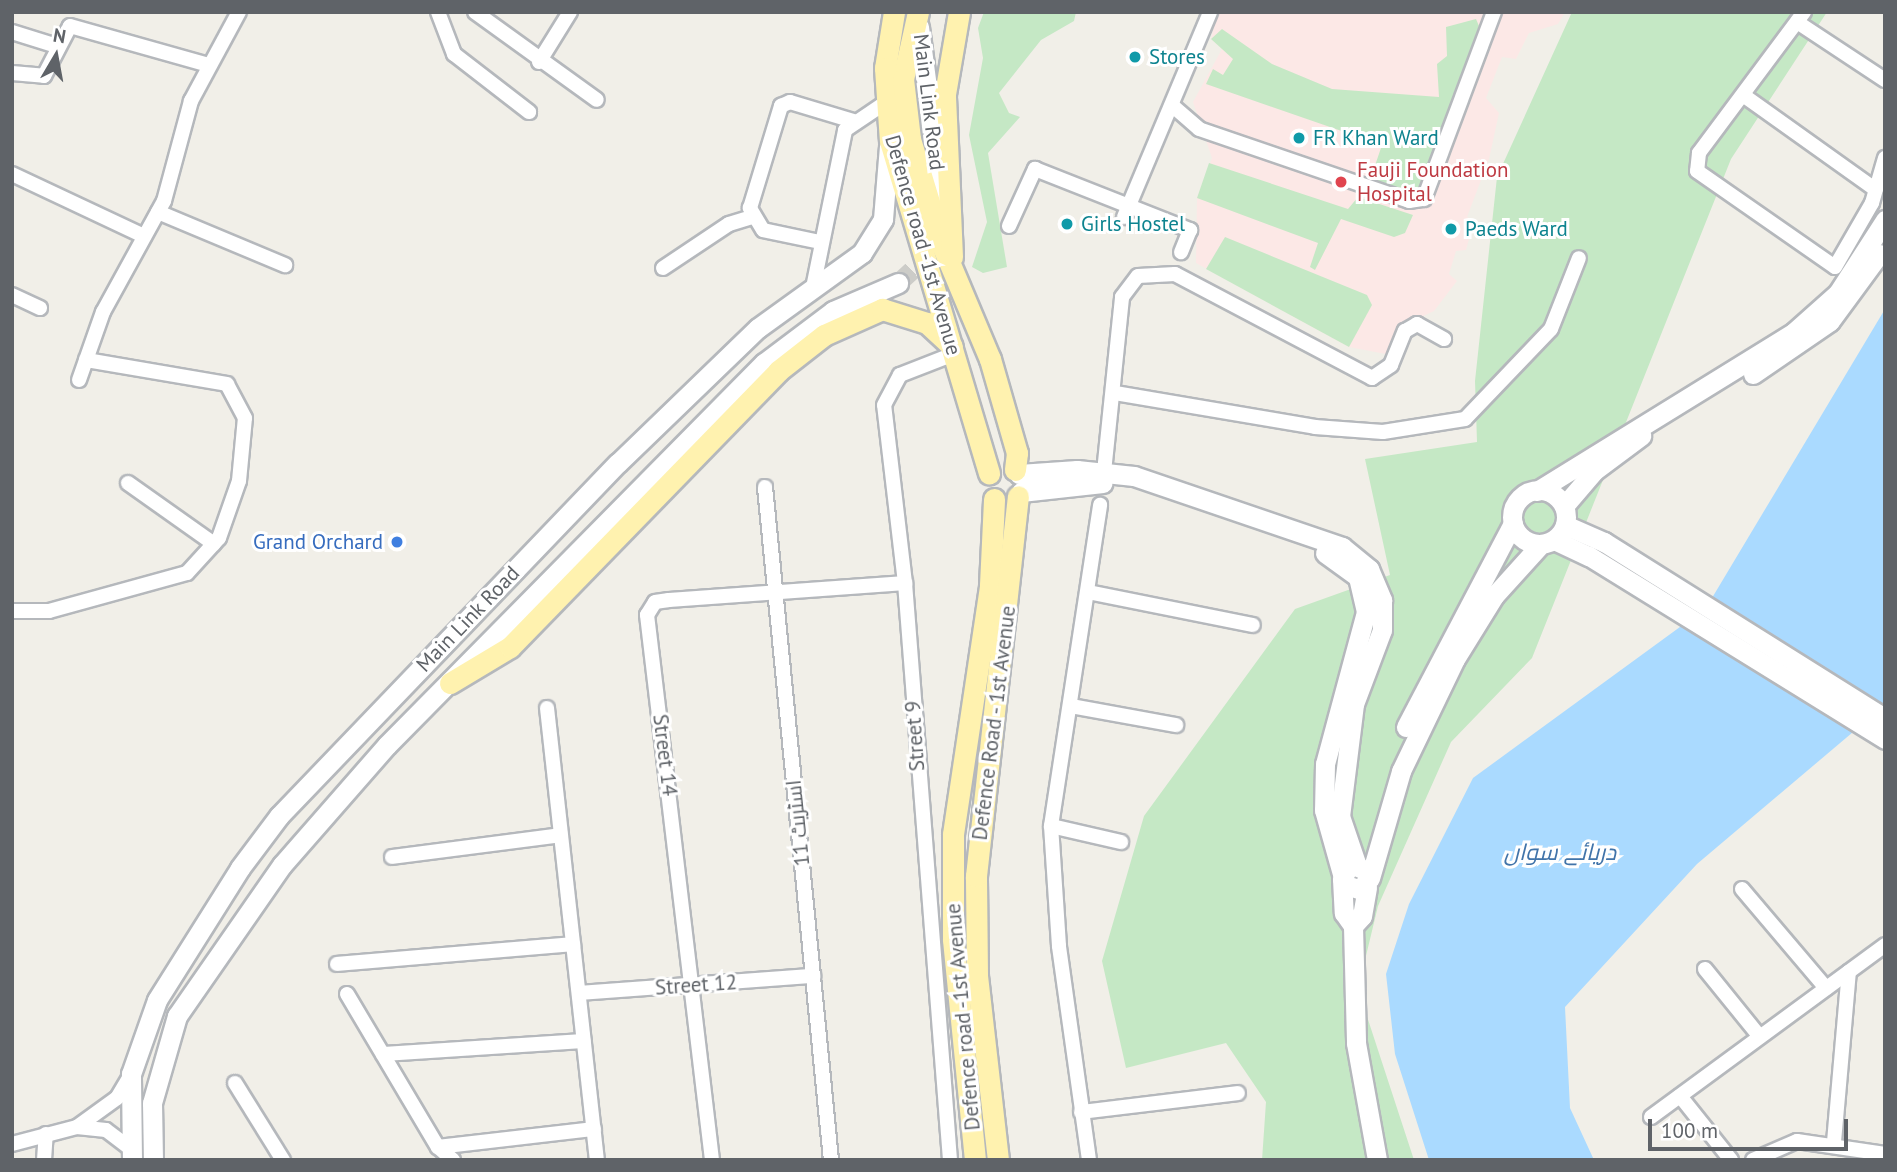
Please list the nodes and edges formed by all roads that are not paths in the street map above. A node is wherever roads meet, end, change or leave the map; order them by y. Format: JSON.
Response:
{"nodes":[{"id":1,"x":239,"y":12,"type":"edge"},
{"id":2,"x":438,"y":12,"type":"edge"},
{"id":3,"x":475,"y":12,"type":"edge"},
{"id":4,"x":570,"y":12,"type":"edge"},
{"id":5,"x":894,"y":12,"type":"edge"},
{"id":6,"x":918,"y":12,"type":"edge"},
{"id":7,"x":959,"y":12,"type":"edge"},
{"id":8,"x":1210,"y":12,"type":"edge"},
{"id":9,"x":1494,"y":12,"type":"edge"},
{"id":10,"x":1800,"y":17,"type":"edge"},
{"id":11,"x":12,"y":32,"type":"edge"},
{"id":12,"x":57,"y":46,"type":"junction"},
{"id":13,"x":539,"y":62,"type":"junction"},
{"id":14,"x":209,"y":65,"type":"junction"},
{"id":15,"x":12,"y":73,"type":"edge"},
{"id":16,"x":1885,"y":80,"type":"edge"},
{"id":17,"x":1743,"y":95,"type":"junction"},
{"id":18,"x":597,"y":100,"type":"dead end"},
{"id":19,"x":885,"y":103,"type":"junction"},
{"id":20,"x":1174,"y":107,"type":"junction"},
{"id":21,"x":530,"y":112,"type":"dead end"},
{"id":22,"x":853,"y":121,"type":"junction"},
{"id":23,"x":890,"y":141,"type":"junction"},
{"id":24,"x":1885,"y":158,"type":"edge"},
{"id":25,"x":13,"y":175,"type":"edge"},
{"id":26,"x":1876,"y":190,"type":"junction"},
{"id":27,"x":941,"y":192,"type":"dead end"},
{"id":28,"x":1126,"y":211,"type":"junction"},
{"id":29,"x":158,"y":212,"type":"junction"},
{"id":30,"x":752,"y":217,"type":"junction"},
{"id":31,"x":1885,"y":220,"type":"edge"},
{"id":32,"x":1009,"y":226,"type":"dead end"},
{"id":33,"x":145,"y":236,"type":"junction"},
{"id":34,"x":820,"y":242,"type":"junction"},
{"id":35,"x":1885,"y":244,"type":"edge"},
{"id":36,"x":1181,"y":252,"type":"dead end"},
{"id":37,"x":1579,"y":258,"type":"dead end"},
{"id":38,"x":285,"y":265,"type":"dead end"},
{"id":39,"x":663,"y":268,"type":"dead end"},
{"id":40,"x":953,"y":274,"type":"junction"},
{"id":41,"x":814,"y":283,"type":"junction"},
{"id":42,"x":898,"y":283,"type":"tunnel mouth"},
{"id":43,"x":12,"y":295,"type":"edge"},
{"id":44,"x":40,"y":308,"type":"dead end"},
{"id":45,"x":1444,"y":339,"type":"dead end"},
{"id":46,"x":953,"y":350,"type":"junction"},
{"id":47,"x":86,"y":360,"type":"junction"},
{"id":48,"x":79,"y":380,"type":"dead end"},
{"id":49,"x":1115,"y":393,"type":"junction"},
{"id":50,"x":1104,"y":472,"type":"junction"},
{"id":51,"x":989,"y":474,"type":"junction"},
{"id":52,"x":128,"y":483,"type":"dead end"},
{"id":53,"x":1018,"y":483,"type":"junction"},
{"id":54,"x":765,"y":487,"type":"dead end"},
{"id":55,"x":1537,"y":491,"type":"junction"},
{"id":56,"x":994,"y":499,"type":"junction"},
{"id":57,"x":1100,"y":505,"type":"dead end"},
{"id":58,"x":1513,"y":523,"type":"junction"},
{"id":59,"x":1556,"y":529,"type":"junction"},
{"id":60,"x":214,"y":544,"type":"junction"},
{"id":61,"x":905,"y":583,"type":"junction"},
{"id":62,"x":1088,"y":592,"type":"junction"},
{"id":63,"x":776,"y":594,"type":"junction"},
{"id":64,"x":12,"y":611,"type":"edge"},
{"id":65,"x":1253,"y":625,"type":"dead end"},
{"id":66,"x":450,"y":683,"type":"junction"},
{"id":67,"x":1071,"y":706,"type":"junction"},
{"id":68,"x":547,"y":708,"type":"dead end"},
{"id":69,"x":1885,"y":718,"type":"edge"},
{"id":70,"x":1176,"y":725,"type":"dead end"},
{"id":71,"x":1885,"y":739,"type":"edge"},
{"id":72,"x":1051,"y":826,"type":"junction"},
{"id":73,"x":561,"y":835,"type":"junction"},
{"id":74,"x":1121,"y":842,"type":"dead end"},
{"id":75,"x":392,"y":858,"type":"dead end"},
{"id":76,"x":1357,"y":875,"type":"junction"},
{"id":77,"x":1742,"y":889,"type":"dead end"},
{"id":78,"x":573,"y":944,"type":"junction"},
{"id":79,"x":1885,"y":945,"type":"edge"},
{"id":80,"x":337,"y":964,"type":"dead end"},
{"id":81,"x":1705,"y":969,"type":"dead end"},
{"id":82,"x":1849,"y":972,"type":"junction"},
{"id":83,"x":813,"y":976,"type":"junction"},
{"id":84,"x":694,"y":985,"type":"junction"},
{"id":85,"x":1826,"y":988,"type":"junction"},
{"id":86,"x":579,"y":993,"type":"junction"},
{"id":87,"x":347,"y":994,"type":"dead end"},
{"id":88,"x":1760,"y":1037,"type":"junction"},
{"id":89,"x":584,"y":1041,"type":"junction"},
{"id":90,"x":383,"y":1054,"type":"junction"},
{"id":91,"x":131,"y":1074,"type":"junction"},
{"id":92,"x":235,"y":1083,"type":"dead end"},
{"id":93,"x":1238,"y":1093,"type":"dead end"},
{"id":94,"x":1680,"y":1096,"type":"junction"},
{"id":95,"x":1081,"y":1112,"type":"junction"},
{"id":96,"x":1651,"y":1117,"type":"dead end"},
{"id":97,"x":77,"y":1127,"type":"junction"},
{"id":98,"x":594,"y":1129,"type":"junction"},
{"id":99,"x":46,"y":1134,"type":"junction"},
{"id":100,"x":1834,"y":1142,"type":"junction"},
{"id":101,"x":12,"y":1144,"type":"edge"},
{"id":102,"x":438,"y":1147,"type":"junction"},
{"id":103,"x":131,"y":1154,"type":"edge"},
{"id":104,"x":1885,"y":1154,"type":"edge"},
{"id":105,"x":44,"y":1160,"type":"edge"},
{"id":106,"x":153,"y":1160,"type":"edge"},
{"id":107,"x":283,"y":1160,"type":"edge"},
{"id":108,"x":453,"y":1160,"type":"edge"},
{"id":109,"x":597,"y":1160,"type":"edge"},
{"id":110,"x":712,"y":1160,"type":"edge"},
{"id":111,"x":831,"y":1160,"type":"edge"},
{"id":112,"x":950,"y":1160,"type":"edge"},
{"id":113,"x":975,"y":1160,"type":"edge"},
{"id":114,"x":998,"y":1160,"type":"edge"},
{"id":115,"x":1088,"y":1160,"type":"edge"},
{"id":116,"x":1377,"y":1160,"type":"edge"},
{"id":117,"x":1731,"y":1160,"type":"edge"},
{"id":118,"x":1753,"y":1160,"type":"edge"}],
"edges":[{"from":1,"to":14,"type":"street"},
{"from":2,"to":21,"type":"street"},
{"from":3,"to":13,"type":"street"},
{"from":4,"to":13,"type":"street"},
{"from":5,"to":19,"type":"main road","name":"Defence road -1st Avenue"},
{"from":6,"to":27,"type":"main road","name":"Main Link Road"},
{"from":6,"to":40,"type":"main road","name":"Defence Road - 1st Avenue"},
{"from":7,"to":40,"type":"main road"},
{"from":8,"to":20,"type":"street"},
{"from":9,"to":20,"type":"street"},
{"from":10,"to":16,"type":"street"},
{"from":10,"to":17,"type":"street"},
{"from":11,"to":12,"type":"street"},
{"from":12,"to":14,"type":"street"},
{"from":12,"to":15,"type":"street"},
{"from":13,"to":18,"type":"street"},
{"from":14,"to":29,"type":"street"},
{"from":17,"to":26,"type":"street"},
{"from":17,"to":26,"type":"street"},
{"from":19,"to":22,"type":"street"},
{"from":19,"to":23,"type":"main road","name":"Defence road -1st Avenue"},
{"from":20,"to":28,"type":"street"},
{"from":22,"to":30,"type":"street"},
{"from":22,"to":34,"type":"street"},
{"from":23,"to":41,"type":"main road","name":"Main Link Road"},
{"from":23,"to":46,"type":"main road","name":"Defence road -1st Avenue"},
{"from":24,"to":26,"type":"street"},
{"from":25,"to":33,"type":"street"},
{"from":28,"to":32,"type":"street"},
{"from":28,"to":36,"type":"street"},
{"from":29,"to":33,"type":"street"},
{"from":29,"to":38,"type":"street"},
{"from":30,"to":34,"type":"street"},
{"from":30,"to":39,"type":"street"},
{"from":31,"to":55,"type":"main road"},
{"from":33,"to":47,"type":"street"},
{"from":34,"to":41,"type":"street"},
{"from":35,"to":59,"type":"main road"},
{"from":37,"to":49,"type":"street"},
{"from":40,"to":53,"type":"main road","name":"Defence Road - 1st Avenue"},
{"from":41,"to":91,"type":"main road","name":"Main Link Road"},
{"from":42,"to":66,"type":"main road","name":"Main Link Road"},
{"from":43,"to":44,"type":"street"},
{"from":45,"to":49,"type":"street"},
{"from":46,"to":51,"type":"main road","name":"Defence road -1st Avenue"},
{"from":46,"to":61,"type":"street","name":"Street 9"},
{"from":46,"to":66,"type":"main road"},
{"from":47,"to":48,"type":"street"},
{"from":47,"to":60,"type":"street"},
{"from":49,"to":50,"type":"street"},
{"from":50,"to":53,"type":"main road"},
{"from":50,"to":76,"type":"main road"},
{"from":51,"to":53,"type":"main road"},
{"from":51,"to":56,"type":"main road","name":"Defence road -1st Avenue"},
{"from":52,"to":60,"type":"street"},
{"from":53,"to":56,"type":"main road"},
{"from":53,"to":76,"type":"main road"},
{"from":53,"to":114,"type":"main road","name":"Defence Road - 1st Avenue"},
{"from":54,"to":63,"type":"street","name":"اسٹریٹ 11"},
{"from":55,"to":58,"type":"main road"},
{"from":55,"to":59,"type":"main road"},
{"from":56,"to":113,"type":"main road","name":"Defence road -1st Avenue"},
{"from":57,"to":62,"type":"street"},
{"from":58,"to":59,"type":"main road"},
{"from":58,"to":76,"type":"main road"},
{"from":59,"to":69,"type":"main road"},
{"from":59,"to":71,"type":"main road"},
{"from":59,"to":76,"type":"main road"},
{"from":60,"to":64,"type":"street"},
{"from":61,"to":63,"type":"street","name":"Street 14"},
{"from":61,"to":112,"type":"street","name":"Street 9"},
{"from":62,"to":65,"type":"street"},
{"from":62,"to":67,"type":"street"},
{"from":63,"to":83,"type":"street","name":"اسٹریٹ 11"},
{"from":63,"to":84,"type":"street","name":"Street 14"},
{"from":66,"to":106,"type":"main road","name":"Main Link Road"},
{"from":67,"to":70,"type":"street"},
{"from":67,"to":72,"type":"street"},
{"from":68,"to":73,"type":"street"},
{"from":72,"to":74,"type":"street"},
{"from":72,"to":95,"type":"street"},
{"from":73,"to":75,"type":"street"},
{"from":73,"to":78,"type":"street"},
{"from":76,"to":116,"type":"main road"},
{"from":77,"to":85,"type":"street"},
{"from":78,"to":80,"type":"street"},
{"from":78,"to":86,"type":"street"},
{"from":79,"to":82,"type":"street"},
{"from":81,"to":88,"type":"street"},
{"from":82,"to":85,"type":"street"},
{"from":82,"to":100,"type":"street"},
{"from":83,"to":84,"type":"street","name":"Street 12"},
{"from":83,"to":111,"type":"street","name":"اسٹریٹ 11"},
{"from":84,"to":86,"type":"street","name":"Street 12"},
{"from":84,"to":110,"type":"street","name":"Street 14"},
{"from":85,"to":88,"type":"street"},
{"from":86,"to":89,"type":"street"},
{"from":87,"to":90,"type":"street"},
{"from":88,"to":94,"type":"street"},
{"from":89,"to":90,"type":"street"},
{"from":89,"to":98,"type":"street"},
{"from":90,"to":102,"type":"street"},
{"from":91,"to":97,"type":"street"},
{"from":91,"to":103,"type":"main road","name":"Main Link Road"},
{"from":92,"to":107,"type":"street"},
{"from":93,"to":95,"type":"street"},
{"from":94,"to":96,"type":"street"},
{"from":94,"to":117,"type":"street"},
{"from":95,"to":115,"type":"street"},
{"from":97,"to":99,"type":"street"},
{"from":97,"to":103,"type":"street"},
{"from":98,"to":102,"type":"street"},
{"from":98,"to":109,"type":"street"},
{"from":99,"to":101,"type":"street"},
{"from":99,"to":105,"type":"street"},
{"from":100,"to":104,"type":"street"},
{"from":100,"to":118,"type":"street"},
{"from":102,"to":108,"type":"street"}]}
